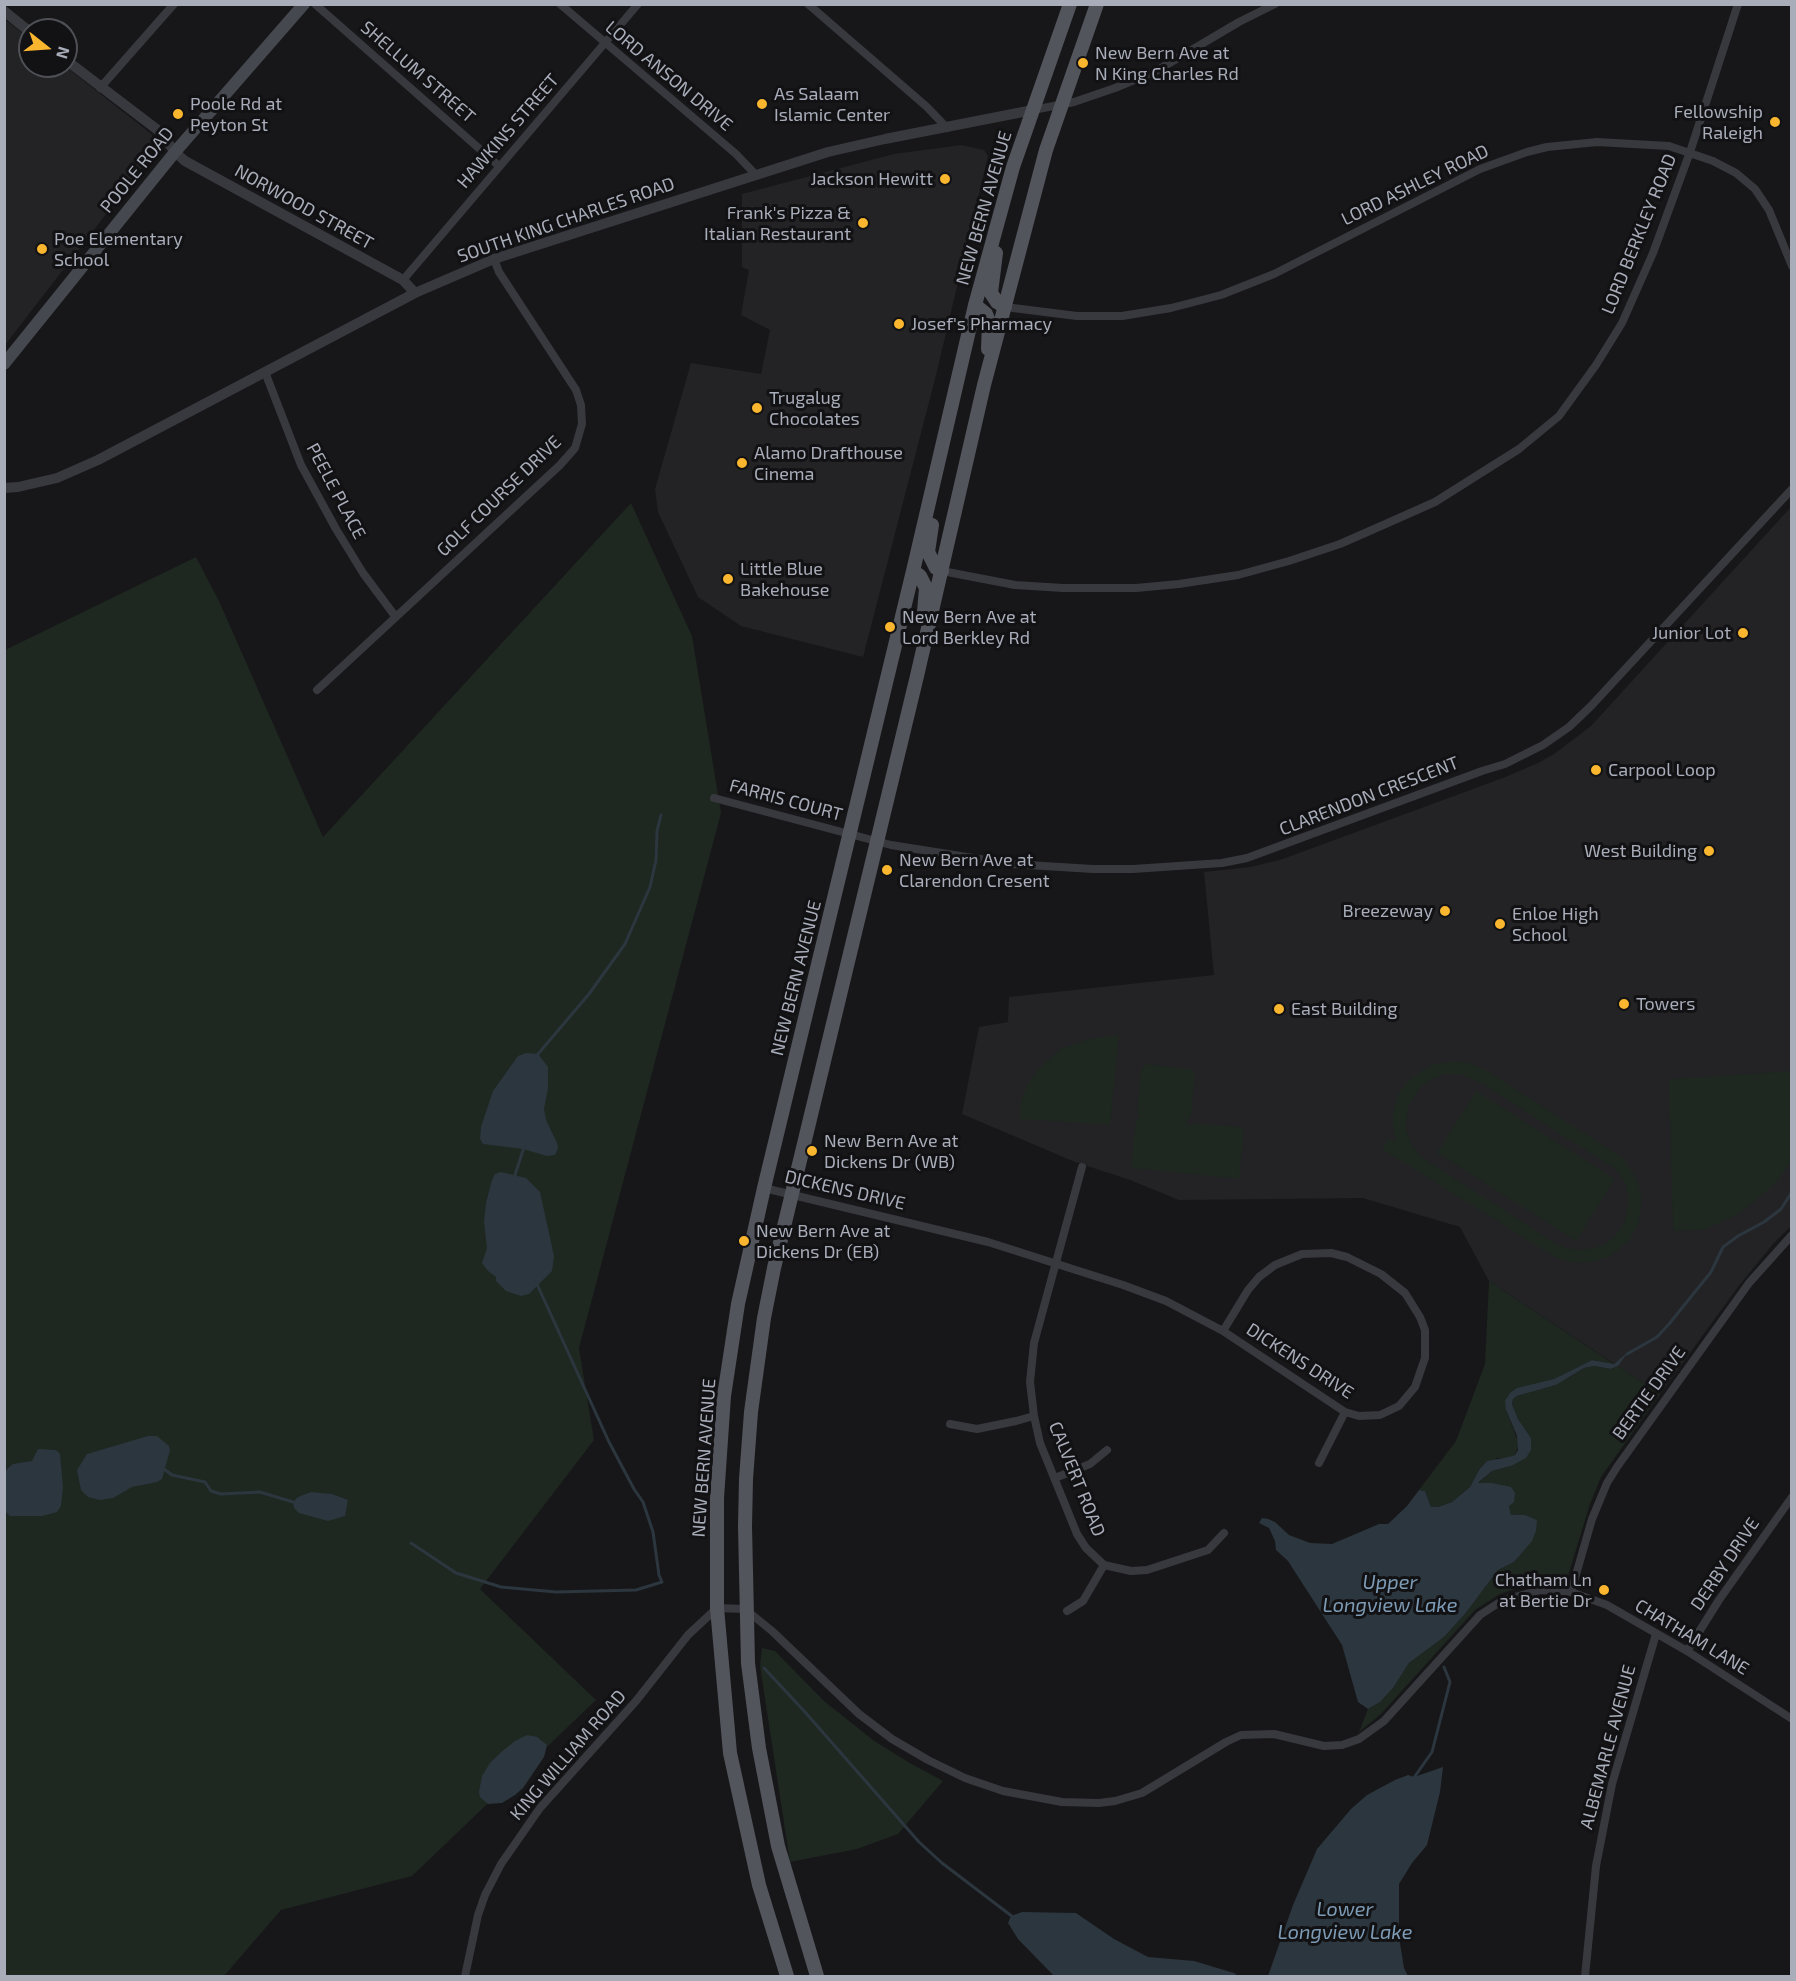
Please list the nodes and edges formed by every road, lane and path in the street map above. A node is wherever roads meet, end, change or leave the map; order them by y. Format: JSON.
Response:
{"nodes":[{"id":1,"x":174,"y":4,"type":"edge"},
{"id":2,"x":304,"y":4,"type":"edge"},
{"id":3,"x":315,"y":4,"type":"edge"},
{"id":4,"x":560,"y":4,"type":"edge"},
{"id":5,"x":638,"y":4,"type":"edge"},
{"id":6,"x":808,"y":4,"type":"edge"},
{"id":7,"x":1070,"y":4,"type":"edge"},
{"id":8,"x":1096,"y":4,"type":"edge"},
{"id":9,"x":1275,"y":4,"type":"edge"},
{"id":10,"x":1738,"y":4,"type":"edge"},
{"id":11,"x":4,"y":11,"type":"edge"},
{"id":12,"x":18,"y":22,"type":"edge"},
{"id":13,"x":604,"y":43,"type":"junction"},
{"id":14,"x":78,"y":70,"type":"edge"},
{"id":15,"x":100,"y":88,"type":"junction"},
{"id":16,"x":1060,"y":106,"type":"junction"},
{"id":17,"x":1033,"y":110,"type":"junction"},
{"id":18,"x":947,"y":128,"type":"junction"},
{"id":19,"x":174,"y":152,"type":"junction"},
{"id":20,"x":1690,"y":152,"type":"junction"},
{"id":21,"x":500,"y":166,"type":"junction"},
{"id":22,"x":755,"y":174,"type":"junction"},
{"id":23,"x":1001,"y":212,"type":"junction"},
{"id":24,"x":494,"y":259,"type":"junction"},
{"id":25,"x":1791,"y":266,"type":"edge"},
{"id":26,"x":403,"y":280,"type":"junction"},
{"id":27,"x":415,"y":293,"type":"junction"},
{"id":28,"x":975,"y":305,"type":"junction"},
{"id":29,"x":1005,"y":307,"type":"junction"},
{"id":30,"x":4,"y":364,"type":"edge"},
{"id":31,"x":265,"y":372,"type":"junction"},
{"id":32,"x":975,"y":427,"type":"junction"},
{"id":33,"x":935,"y":478,"type":"junction"},
{"id":34,"x":4,"y":488,"type":"edge"},
{"id":35,"x":1791,"y":489,"type":"edge"},
{"id":36,"x":913,"y":571,"type":"junction"},
{"id":37,"x":942,"y":571,"type":"junction"},
{"id":38,"x":395,"y":616,"type":"junction"},
{"id":39,"x":917,"y":676,"type":"junction"},
{"id":40,"x":317,"y":690,"type":"dead end"},
{"id":41,"x":714,"y":798,"type":"dead end"},
{"id":42,"x":849,"y":835,"type":"junction"},
{"id":43,"x":876,"y":842,"type":"junction"},
{"id":44,"x":1082,"y":1167,"type":"dead end"},
{"id":45,"x":764,"y":1188,"type":"junction"},
{"id":46,"x":792,"y":1194,"type":"junction"},
{"id":47,"x":1791,"y":1235,"type":"edge"},
{"id":48,"x":1055,"y":1264,"type":"junction"},
{"id":49,"x":1223,"y":1331,"type":"junction"},
{"id":50,"x":1345,"y":1412,"type":"junction"},
{"id":51,"x":1034,"y":1416,"type":"junction"},
{"id":52,"x":950,"y":1424,"type":"dead end"},
{"id":53,"x":1107,"y":1450,"type":"dead end"},
{"id":54,"x":1319,"y":1462,"type":"dead end"},
{"id":55,"x":1055,"y":1478,"type":"junction"},
{"id":56,"x":1791,"y":1497,"type":"edge"},
{"id":57,"x":1224,"y":1533,"type":"dead end"},
{"id":58,"x":1104,"y":1565,"type":"junction"},
{"id":59,"x":1571,"y":1592,"type":"junction"},
{"id":60,"x":717,"y":1608,"type":"junction"},
{"id":61,"x":746,"y":1609,"type":"junction"},
{"id":62,"x":1067,"y":1611,"type":"dead end"},
{"id":63,"x":1656,"y":1634,"type":"junction"},
{"id":64,"x":1687,"y":1651,"type":"junction"},
{"id":65,"x":1791,"y":1719,"type":"edge"},
{"id":66,"x":465,"y":1977,"type":"edge"},
{"id":67,"x":787,"y":1977,"type":"edge"},
{"id":68,"x":817,"y":1977,"type":"edge"},
{"id":69,"x":1585,"y":1977,"type":"edge"}],
"edges":[{"from":1,"to":15,"type":"street"},
{"from":2,"to":19,"type":"main road","name":"POOLE ROAD"},
{"from":3,"to":21,"type":"street","name":"SHELLUM STREET"},
{"from":4,"to":13,"type":"street","name":"LORD ANSON DRIVE"},
{"from":5,"to":13,"type":"street","name":"HAWKINS STREET"},
{"from":6,"to":18,"type":"street"},
{"from":7,"to":17,"type":"main road","name":"NEW BERN AVENUE"},
{"from":8,"to":16,"type":"main road"},
{"from":9,"to":16,"type":"street"},
{"from":10,"to":20,"type":"street","name":"LORD BERKLEY ROAD"},
{"from":11,"to":12,"type":"street"},
{"from":13,"to":21,"type":"street","name":"HAWKINS STREET"},
{"from":13,"to":22,"type":"street","name":"LORD ANSON DRIVE"},
{"from":14,"to":15,"type":"street","name":"NORWOOD STREET"},
{"from":15,"to":19,"type":"street","name":"NORWOOD STREET"},
{"from":16,"to":17,"type":"street"},
{"from":16,"to":29,"type":"main road"},
{"from":17,"to":18,"type":"street","name":"SOUTH KING CHARLES ROAD"},
{"from":17,"to":23,"type":"main road","name":"NEW BERN AVENUE"},
{"from":18,"to":22,"type":"street","name":"SOUTH KING CHARLES ROAD"},
{"from":19,"to":26,"type":"street","name":"NORWOOD STREET"},
{"from":19,"to":30,"type":"main road","name":"POOLE ROAD"},
{"from":20,"to":25,"type":"street","name":"LORD ASHLEY ROAD"},
{"from":20,"to":29,"type":"street","name":"LORD ASHLEY ROAD"},
{"from":20,"to":37,"type":"street","name":"LORD BERKLEY ROAD"},
{"from":21,"to":26,"type":"street","name":"HAWKINS STREET"},
{"from":22,"to":24,"type":"street","name":"SOUTH KING CHARLES ROAD"},
{"from":23,"to":28,"type":"main road","name":"NEW BERN AVENUE"},
{"from":23,"to":29,"type":"main road"},
{"from":24,"to":27,"type":"street","name":"SOUTH KING CHARLES ROAD"},
{"from":24,"to":38,"type":"street","name":"GOLF COURSE DRIVE"},
{"from":26,"to":27,"type":"street","name":"NORWOOD STREET"},
{"from":27,"to":31,"type":"street","name":"SOUTH KING CHARLES ROAD"},
{"from":28,"to":32,"type":"main road"},
{"from":28,"to":33,"type":"main road","name":"NEW BERN AVENUE"},
{"from":29,"to":32,"type":"main road"},
{"from":31,"to":34,"type":"street","name":"SOUTH KING CHARLES ROAD"},
{"from":31,"to":38,"type":"street","name":"PEELE PLACE"},
{"from":32,"to":37,"type":"main road"},
{"from":33,"to":36,"type":"main road","name":"NEW BERN AVENUE"},
{"from":33,"to":37,"type":"main road"},
{"from":35,"to":43,"type":"street","name":"CLARENDON CRESCENT"},
{"from":36,"to":39,"type":"main road"},
{"from":36,"to":42,"type":"main road","name":"NEW BERN AVENUE"},
{"from":37,"to":39,"type":"main road"},
{"from":38,"to":40,"type":"street","name":"GOLF COURSE DRIVE"},
{"from":39,"to":43,"type":"main road"},
{"from":41,"to":42,"type":"street","name":"FARRIS COURT"},
{"from":42,"to":43,"type":"street","name":"CLARENDON CRESCENT"},
{"from":42,"to":45,"type":"main road","name":"NEW BERN AVENUE"},
{"from":43,"to":46,"type":"main road"},
{"from":44,"to":48,"type":"street","name":"CALVERT ROAD"},
{"from":45,"to":46,"type":"street","name":"DICKENS DRIVE"},
{"from":45,"to":60,"type":"main road","name":"NEW BERN AVENUE"},
{"from":46,"to":48,"type":"street","name":"DICKENS DRIVE"},
{"from":46,"to":61,"type":"main road"},
{"from":47,"to":59,"type":"street","name":"BERTIE DRIVE"},
{"from":48,"to":49,"type":"street","name":"DICKENS DRIVE"},
{"from":48,"to":51,"type":"street","name":"CALVERT ROAD"},
{"from":49,"to":50,"type":"street","name":"DICKENS DRIVE"},
{"from":49,"to":50,"type":"street","name":"DICKENS DRIVE"},
{"from":50,"to":54,"type":"street"},
{"from":51,"to":52,"type":"street"},
{"from":51,"to":55,"type":"street","name":"CALVERT ROAD"},
{"from":53,"to":55,"type":"street"},
{"from":55,"to":58,"type":"street","name":"CALVERT ROAD"},
{"from":56,"to":64,"type":"street","name":"DERBY DRIVE"},
{"from":57,"to":58,"type":"street"},
{"from":58,"to":62,"type":"street"},
{"from":59,"to":61,"type":"street","name":"CHATHAM LANE"},
{"from":59,"to":63,"type":"street","name":"CHATHAM LANE"},
{"from":60,"to":61,"type":"street"},
{"from":60,"to":66,"type":"street","name":"KING WILLIAM ROAD"},
{"from":60,"to":67,"type":"main road","name":"NEW BERN AVENUE"},
{"from":61,"to":68,"type":"main road"},
{"from":63,"to":64,"type":"street","name":"CHATHAM LANE"},
{"from":63,"to":69,"type":"street","name":"ALBEMARLE AVENUE"},
{"from":64,"to":65,"type":"street","name":"CHATHAM LANE"}]}
